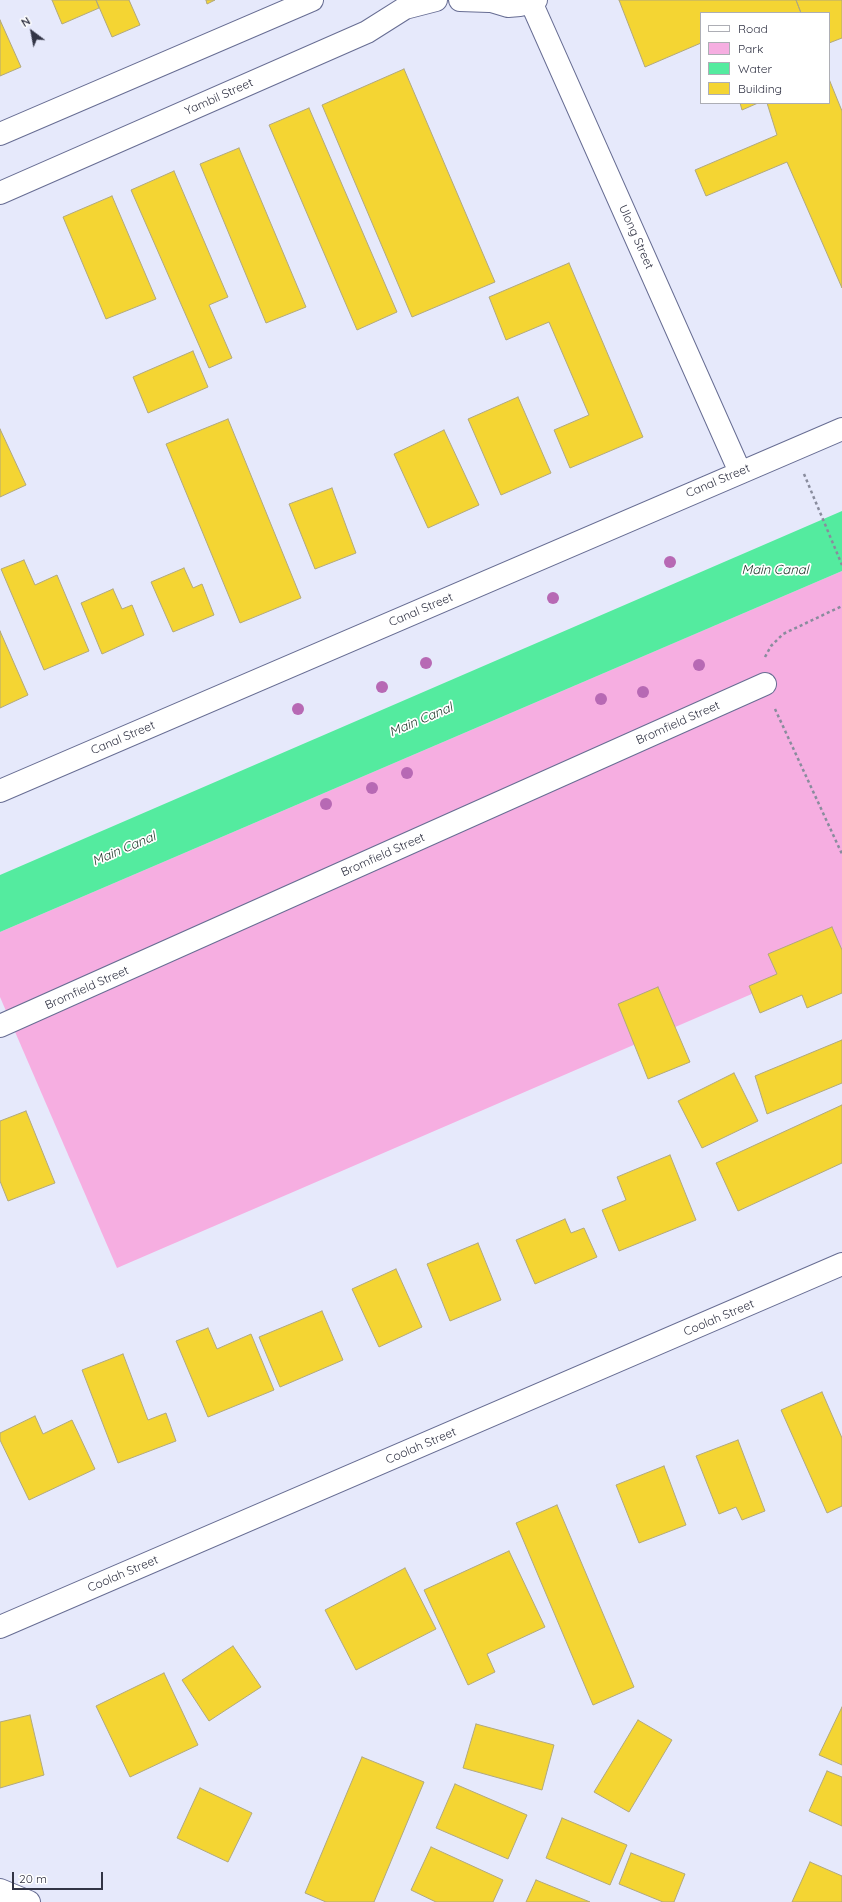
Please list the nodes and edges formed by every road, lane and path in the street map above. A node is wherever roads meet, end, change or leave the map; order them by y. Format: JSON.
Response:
{"nodes":[{"id":1,"x":312,"y":0,"type":"edge"},
{"id":2,"x":436,"y":0,"type":"edge"},
{"id":3,"x":460,"y":0,"type":"edge"},
{"id":4,"x":489,"y":1,"type":"edge"},
{"id":5,"x":534,"y":1,"type":"edge"},
{"id":6,"x":0,"y":134,"type":"edge"},
{"id":7,"x":0,"y":192,"type":"edge"},
{"id":8,"x":842,"y":429,"type":"edge"},
{"id":9,"x":740,"y":472,"type":"junction"},
{"id":10,"x":804,"y":474,"type":"dead end"},
{"id":11,"x":842,"y":565,"type":"edge"},
{"id":12,"x":842,"y":606,"type":"edge"},
{"id":13,"x":765,"y":684,"type":"junction"},
{"id":14,"x":0,"y":791,"type":"edge"},
{"id":15,"x":842,"y":854,"type":"edge"},
{"id":16,"x":0,"y":1026,"type":"edge"},
{"id":17,"x":842,"y":1264,"type":"edge"},
{"id":18,"x":0,"y":1627,"type":"edge"},
{"id":19,"x":0,"y":1890,"type":"edge"},
{"id":20,"x":29,"y":1902,"type":"edge"}],
"edges":[{"from":1,"to":6,"type":"street"},
{"from":2,"to":7,"type":"street","name":"Yambil Street"},
{"from":3,"to":4,"type":"street"},
{"from":4,"to":5,"type":"street"},
{"from":5,"to":9,"type":"street","name":"Ulong Street"},
{"from":8,"to":9,"type":"street","name":"Canal Street"},
{"from":9,"to":14,"type":"street","name":"Canal Street"},
{"from":10,"to":11,"type":"path"},
{"from":12,"to":13,"type":"path"},
{"from":13,"to":15,"type":"path"},
{"from":13,"to":16,"type":"street","name":"Bromfield Street"},
{"from":17,"to":18,"type":"street","name":"Coolah Street"},
{"from":19,"to":20,"type":"street"}]}
